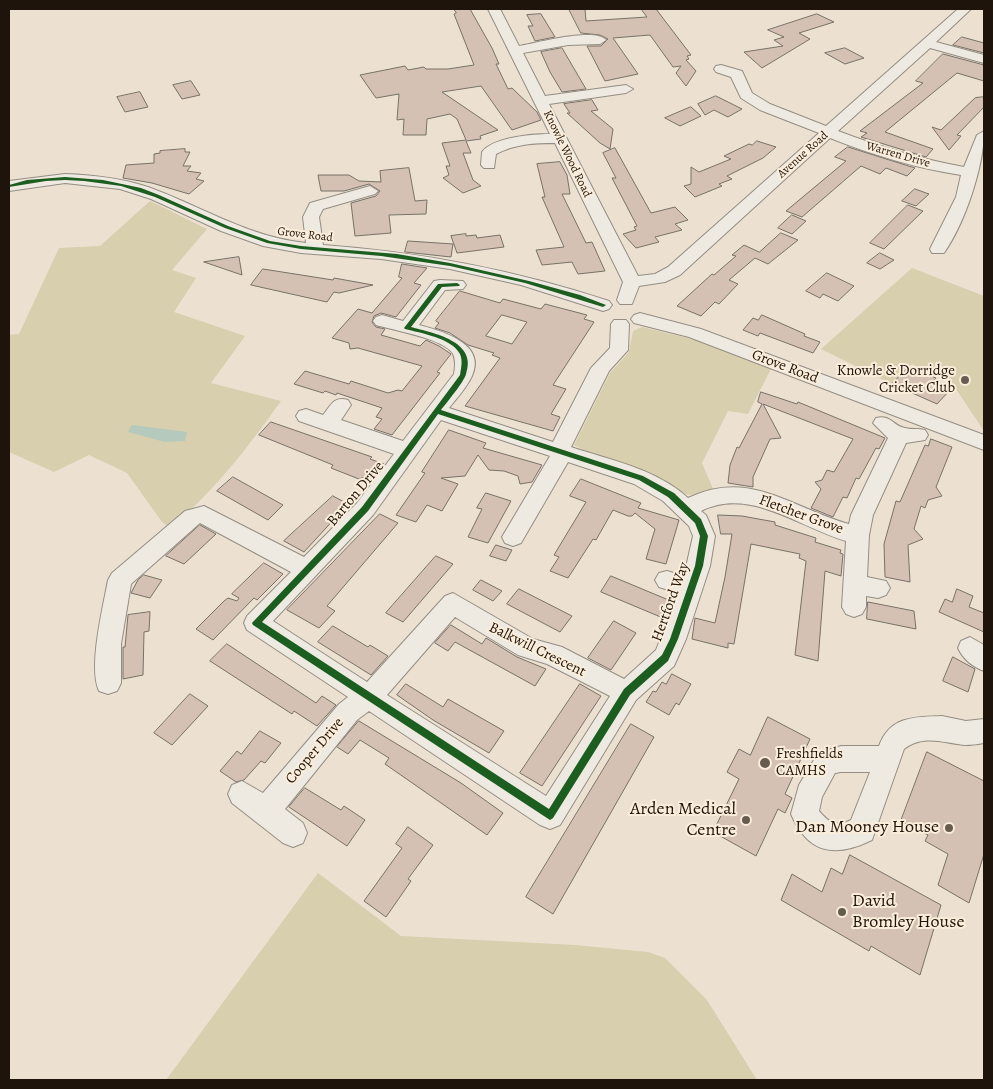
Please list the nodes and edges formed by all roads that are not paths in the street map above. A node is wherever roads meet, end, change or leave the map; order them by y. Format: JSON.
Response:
{"nodes":[{"id":1,"x":494,"y":9,"type":"edge"},
{"id":2,"x":965,"y":9,"type":"edge"},
{"id":3,"x":600,"y":40,"type":"dead end"},
{"id":4,"x":926,"y":43,"type":"junction"},
{"id":5,"x":515,"y":50,"type":"junction"},
{"id":6,"x":984,"y":59,"type":"edge"},
{"id":7,"x":721,"y":69,"type":"dead end"},
{"id":8,"x":626,"y":89,"type":"dead end"},
{"id":9,"x":542,"y":101,"type":"junction"},
{"id":10,"x":828,"y":132,"type":"junction"},
{"id":11,"x":984,"y":135,"type":"edge"},
{"id":12,"x":560,"y":139,"type":"junction"},
{"id":13,"x":489,"y":165,"type":"dead end"},
{"id":14,"x":969,"y":172,"type":"junction"},
{"id":15,"x":9,"y":186,"type":"edge"},
{"id":16,"x":370,"y":191,"type":"dead end"},
{"id":17,"x":315,"y":249,"type":"junction"},
{"id":18,"x":938,"y":249,"type":"dead end"},
{"id":19,"x":632,"y":282,"type":"junction"},
{"id":20,"x":443,"y":284,"type":"dead end"},
{"id":21,"x":626,"y":300,"type":"junction"},
{"id":22,"x":603,"y":305,"type":"junction"},
{"id":23,"x":640,"y":319,"type":"junction"},
{"id":24,"x":382,"y":321,"type":"dead end"},
{"id":25,"x":620,"y":324,"type":"junction"},
{"id":26,"x":407,"y":328,"type":"junction"},
{"id":27,"x":341,"y":405,"type":"dead end"},
{"id":28,"x":437,"y":411,"type":"junction"},
{"id":29,"x":306,"y":416,"type":"dead end"},
{"id":30,"x":328,"y":423,"type":"junction"},
{"id":31,"x":900,"y":431,"type":"dead end"},
{"id":32,"x":984,"y":443,"type":"edge"},
{"id":33,"x":409,"y":451,"type":"junction"},
{"id":34,"x":561,"y":451,"type":"junction"},
{"id":35,"x":687,"y":508,"type":"junction"},
{"id":36,"x":858,"y":535,"type":"junction"},
{"id":37,"x":513,"y":537,"type":"dead end"},
{"id":38,"x":306,"y":569,"type":"junction"},
{"id":39,"x":667,"y":580,"type":"dead end"},
{"id":40,"x":690,"y":587,"type":"junction"},
{"id":41,"x":854,"y":608,"type":"dead end"},
{"id":42,"x":108,"y":683,"type":"dead end"},
{"id":43,"x":627,"y":692,"type":"junction"},
{"id":44,"x":370,"y":696,"type":"junction"},
{"id":45,"x":984,"y":731,"type":"edge"},
{"id":46,"x":887,"y":760,"type":"dead end"},
{"id":47,"x":242,"y":794,"type":"dead end"},
{"id":48,"x":265,"y":812,"type":"junction"},
{"id":49,"x":293,"y":833,"type":"dead end"}],
"edges":[{"from":1,"to":5,"type":"street","name":"Knowle Wood Road"},
{"from":2,"to":4,"type":"street","name":"Avenue Road"},
{"from":3,"to":5,"type":"street"},
{"from":4,"to":6,"type":"street"},
{"from":4,"to":10,"type":"street","name":"Avenue Road"},
{"from":5,"to":9,"type":"street","name":"Knowle Wood Road"},
{"from":7,"to":10,"type":"street","name":"Warren Drive"},
{"from":8,"to":9,"type":"street"},
{"from":9,"to":12,"type":"street","name":"Knowle Wood Road"},
{"from":10,"to":14,"type":"street","name":"Warren Drive"},
{"from":10,"to":19,"type":"street","name":"Avenue Road"},
{"from":11,"to":14,"type":"street"},
{"from":12,"to":13,"type":"street"},
{"from":12,"to":19,"type":"street","name":"Knowle Wood Road"},
{"from":14,"to":18,"type":"street"},
{"from":15,"to":17,"type":"street","name":"Grove Road"},
{"from":16,"to":17,"type":"street"},
{"from":17,"to":22,"type":"street","name":"Grove Road"},
{"from":19,"to":21,"type":"street"},
{"from":20,"to":26,"type":"street"},
{"from":21,"to":22,"type":"street"},
{"from":21,"to":23,"type":"street"},
{"from":22,"to":25,"type":"street"},
{"from":23,"to":25,"type":"street"},
{"from":23,"to":32,"type":"street","name":"Grove Road"},
{"from":24,"to":26,"type":"street","name":"Barton Drive"},
{"from":25,"to":34,"type":"street"},
{"from":26,"to":28,"type":"street","name":"Barton Drive"},
{"from":27,"to":30,"type":"street"},
{"from":28,"to":33,"type":"street","name":"Barton Drive"},
{"from":28,"to":34,"type":"street","name":"Hertford Way"},
{"from":29,"to":30,"type":"street"},
{"from":30,"to":33,"type":"street"},
{"from":31,"to":36,"type":"street","name":"Fletcher Grove"},
{"from":33,"to":38,"type":"street","name":"Barton Drive"},
{"from":34,"to":35,"type":"street","name":"Hertford Way"},
{"from":34,"to":37,"type":"street"},
{"from":35,"to":36,"type":"street","name":"Fletcher Grove"},
{"from":35,"to":40,"type":"street","name":"Hertford Way"},
{"from":36,"to":41,"type":"street","name":"Fletcher Grove"},
{"from":38,"to":42,"type":"street"},
{"from":38,"to":44,"type":"street","name":"Barton Drive"},
{"from":39,"to":40,"type":"street","name":"Hertford Way"},
{"from":40,"to":43,"type":"street","name":"Hertford Way"},
{"from":43,"to":44,"type":"street","name":"Balkwill Crescent"},
{"from":43,"to":44,"type":"street","name":"Hertford Way"},
{"from":44,"to":48,"type":"street","name":"Cooper Drive"},
{"from":45,"to":46,"type":"street"},
{"from":47,"to":48,"type":"street"},
{"from":48,"to":49,"type":"street"}]}
